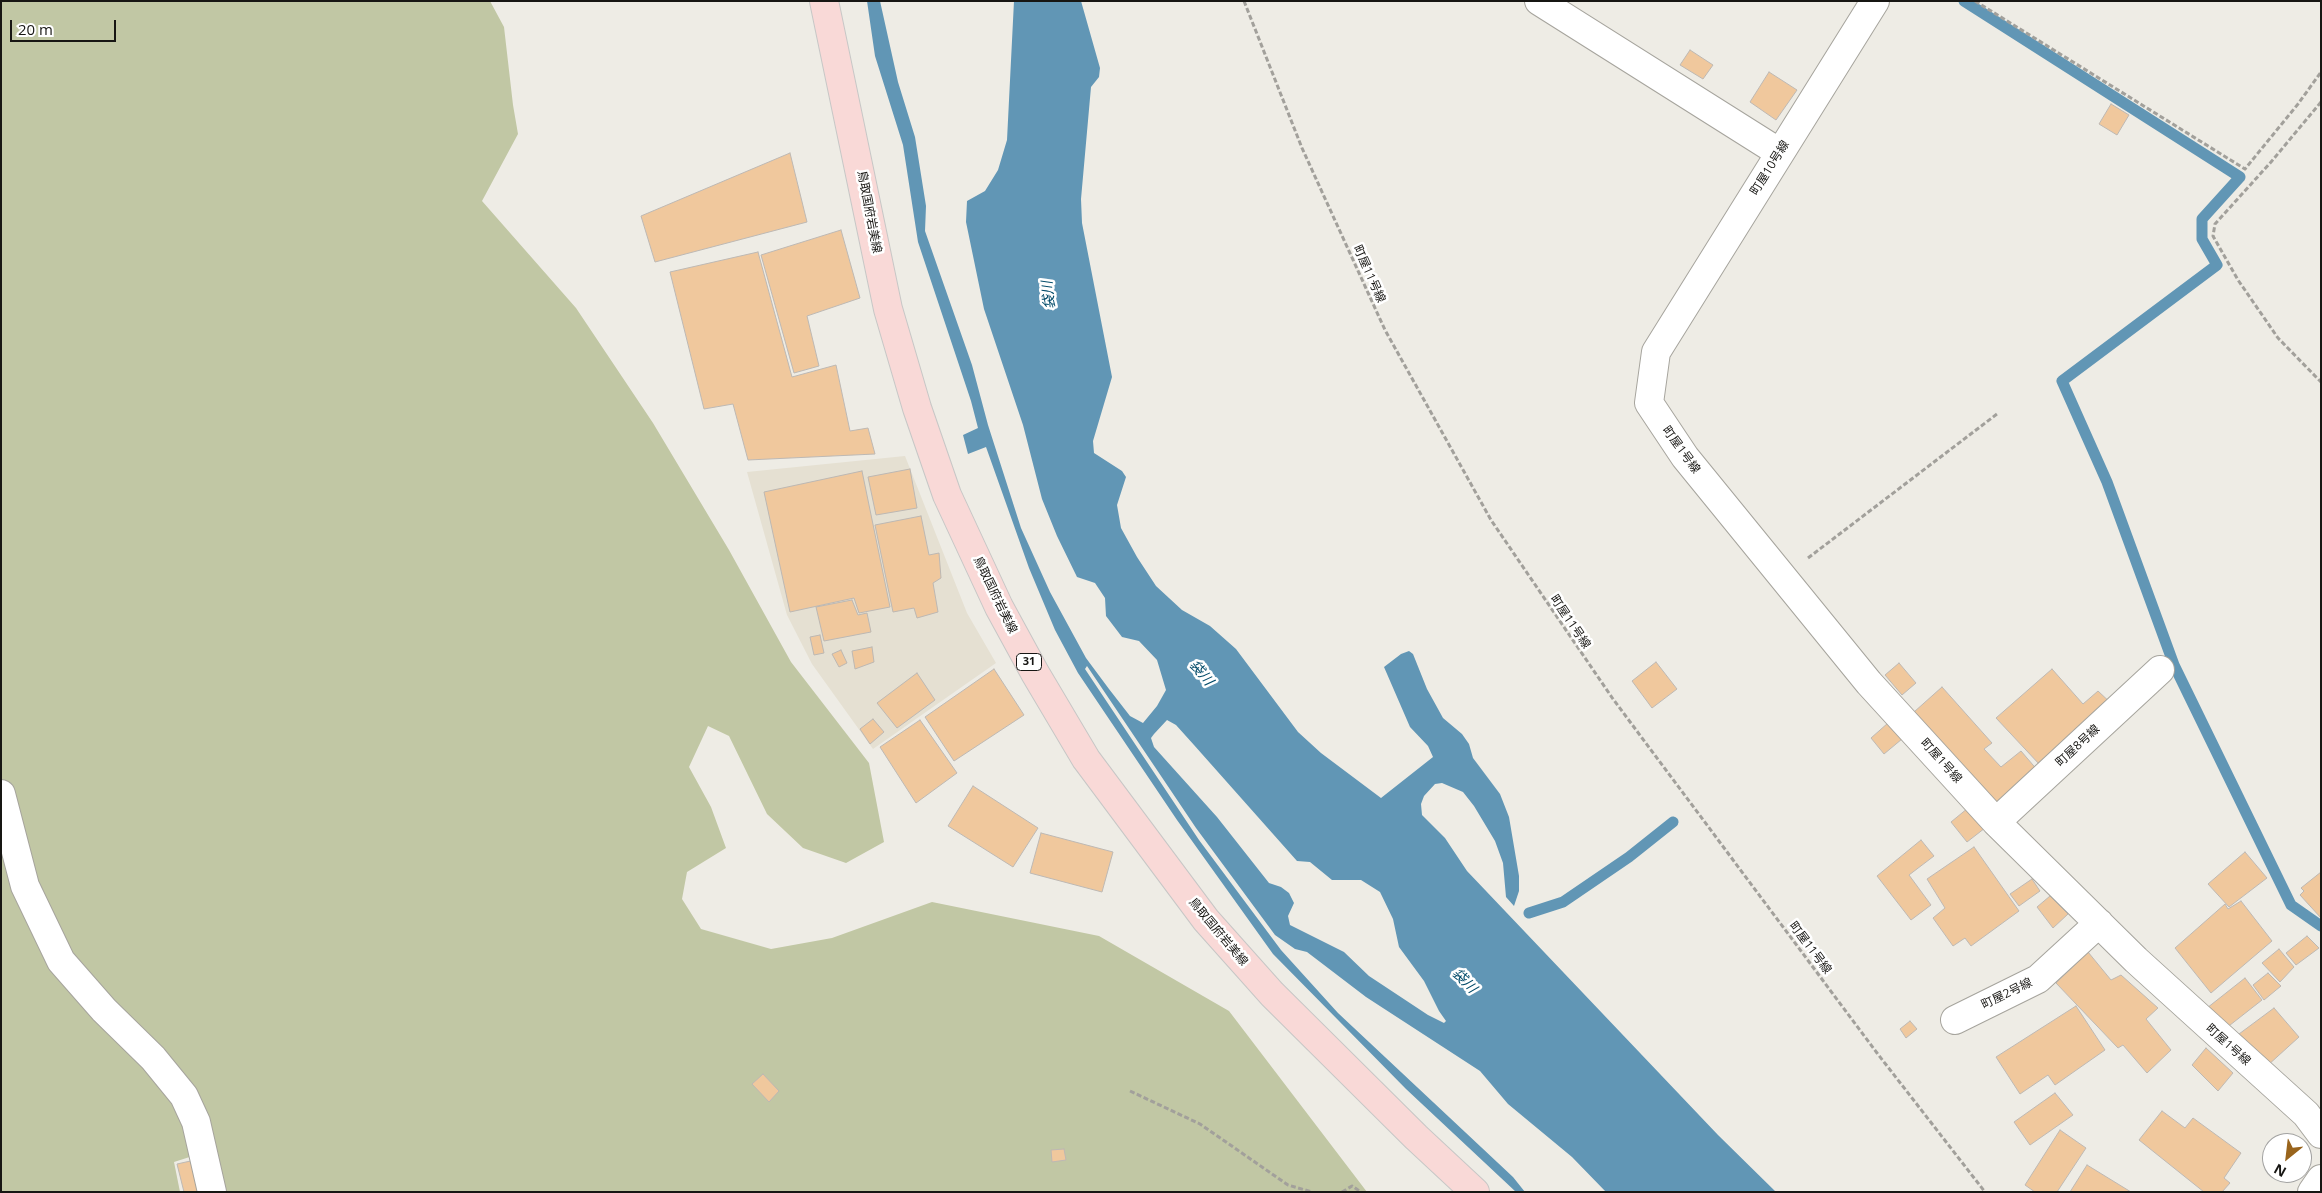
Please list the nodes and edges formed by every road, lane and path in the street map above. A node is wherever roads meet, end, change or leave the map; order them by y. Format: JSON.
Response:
{"nodes":[{"id":1,"x":824,"y":1,"type":"edge"},
{"id":2,"x":1244,"y":1,"type":"edge"},
{"id":3,"x":1540,"y":1,"type":"edge"},
{"id":4,"x":1875,"y":1,"type":"edge"},
{"id":5,"x":1975,"y":1,"type":"edge"},
{"id":6,"x":2321,"y":72,"type":"edge"},
{"id":7,"x":2321,"y":102,"type":"edge"},
{"id":8,"x":1780,"y":153,"type":"junction"},
{"id":9,"x":1666,"y":334,"type":"joint"},
{"id":10,"x":2321,"y":382,"type":"edge"},
{"id":11,"x":1997,"y":414,"type":"dead end"},
{"id":12,"x":1783,"y":578,"type":"junction"},
{"id":13,"x":2160,"y":670,"type":"dead end"},
{"id":14,"x":1,"y":794,"type":"edge"},
{"id":15,"x":1996,"y":822,"type":"junction"},
{"id":16,"x":2099,"y":923,"type":"junction"},
{"id":17,"x":1955,"y":1020,"type":"dead end"},
{"id":18,"x":1130,"y":1091,"type":"dead end"},
{"id":19,"x":2321,"y":1134,"type":"edge"},
{"id":20,"x":2321,"y":1179,"type":"edge"},
{"id":21,"x":212,"y":1192,"type":"edge"},
{"id":22,"x":1312,"y":1192,"type":"edge"},
{"id":23,"x":1342,"y":1192,"type":"edge"},
{"id":24,"x":1361,"y":1192,"type":"edge"},
{"id":25,"x":1475,"y":1192,"type":"edge"},
{"id":26,"x":1985,"y":1192,"type":"edge"},
{"id":27,"x":2312,"y":1192,"type":"edge"}],
"edges":[{"from":1,"to":25,"type":"main road","name":"鳥取国府岩美線","number":"31"},
{"from":2,"to":26,"type":"path","name":"町屋11号線"},
{"from":3,"to":8,"type":"street"},
{"from":4,"to":8,"type":"street","name":"町屋10号線"},
{"from":5,"to":6,"type":"path"},
{"from":7,"to":10,"type":"path"},
{"from":8,"to":9,"type":"street","name":"町屋10号線"},
{"from":9,"to":12,"type":"street","name":"町屋1号線"},
{"from":11,"to":12,"type":"path"},
{"from":12,"to":15,"type":"street","name":"町屋1号線"},
{"from":13,"to":15,"type":"street","name":"町屋8号線"},
{"from":14,"to":21,"type":"street"},
{"from":15,"to":16,"type":"street","name":"町屋1号線"},
{"from":16,"to":17,"type":"street","name":"町屋2号線"},
{"from":16,"to":19,"type":"street","name":"町屋1号線"},
{"from":18,"to":22,"type":"path"},
{"from":20,"to":27,"type":"street"},
{"from":23,"to":24,"type":"path"}]}
